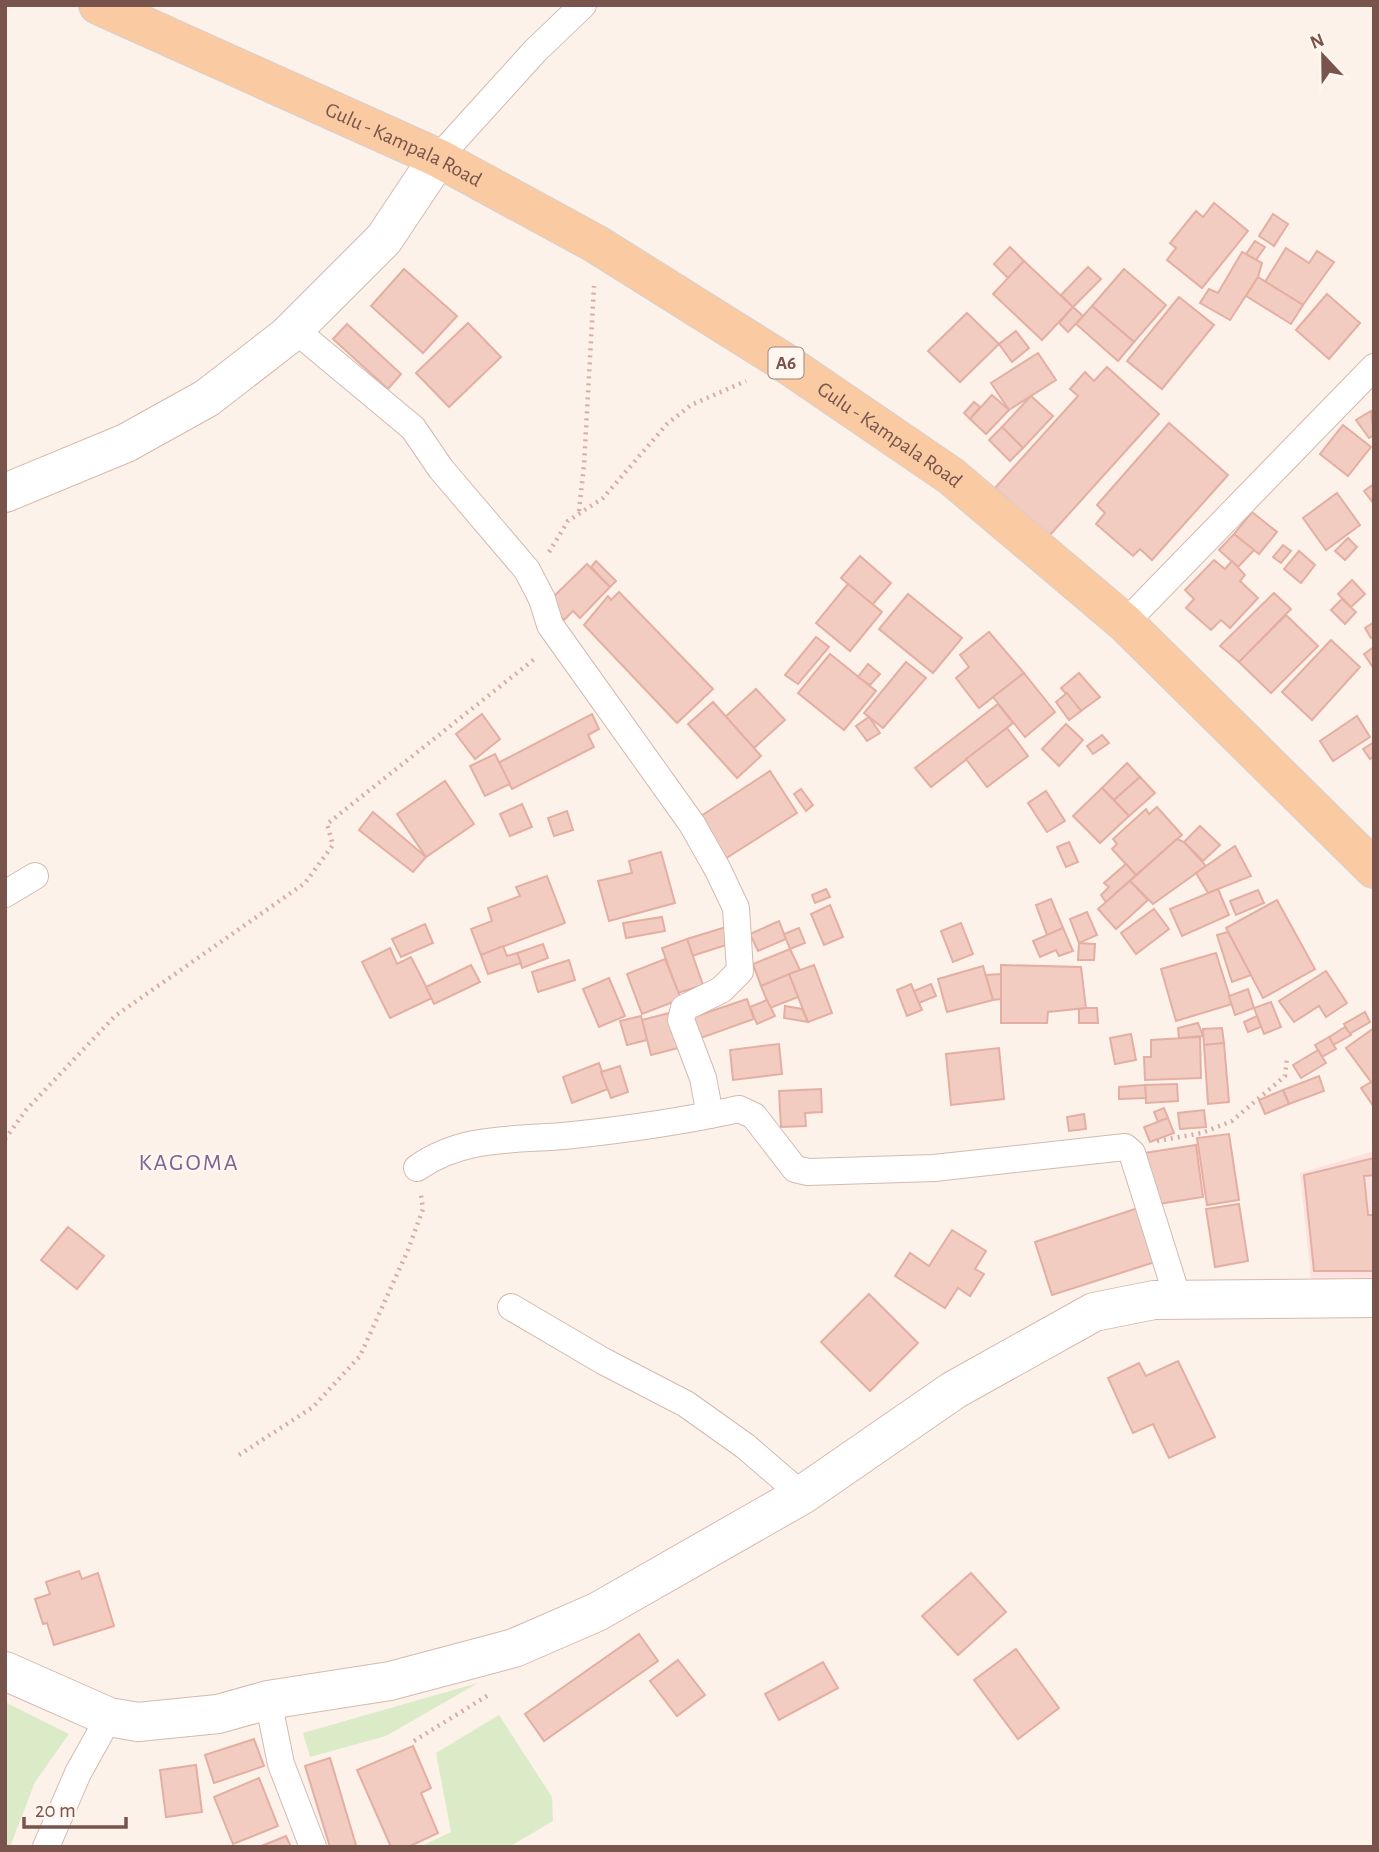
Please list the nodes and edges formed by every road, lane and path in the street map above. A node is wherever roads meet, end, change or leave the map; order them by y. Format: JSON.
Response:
{"nodes":[{"id":1,"x":98,"y":5,"type":"edge"},
{"id":2,"x":583,"y":5,"type":"edge"},
{"id":3,"x":438,"y":158,"type":"junction"},
{"id":4,"x":596,"y":244,"type":"junction"},
{"id":5,"x":294,"y":328,"type":"junction"},
{"id":6,"x":784,"y":362,"type":"junction"},
{"id":7,"x":1374,"y":366,"type":"edge"},
{"id":8,"x":5,"y":493,"type":"edge"},
{"id":9,"x":579,"y":512,"type":"junction"},
{"id":10,"x":527,"y":570,"type":"junction"},
{"id":11,"x":1125,"y":623,"type":"junction"},
{"id":12,"x":542,"y":653,"type":"dead end"},
{"id":13,"x":1374,"y":869,"type":"edge"},
{"id":14,"x":35,"y":876,"type":"dead end"},
{"id":15,"x":5,"y":894,"type":"edge"},
{"id":16,"x":1287,"y":1058,"type":"dead end"},
{"id":17,"x":710,"y":1115,"type":"junction"},
{"id":18,"x":5,"y":1139,"type":"edge"},
{"id":19,"x":1125,"y":1147,"type":"junction"},
{"id":20,"x":417,"y":1168,"type":"joint"},
{"id":21,"x":1374,"y":1298,"type":"edge"},
{"id":22,"x":1178,"y":1299,"type":"junction"},
{"id":23,"x":511,"y":1307,"type":"dead end"},
{"id":24,"x":239,"y":1455,"type":"dead end"},
{"id":25,"x":802,"y":1494,"type":"junction"},
{"id":26,"x":514,"y":1648,"type":"junction"},
{"id":27,"x":5,"y":1671,"type":"edge"},
{"id":28,"x":268,"y":1700,"type":"junction"},
{"id":29,"x":109,"y":1717,"type":"junction"},
{"id":30,"x":414,"y":1741,"type":"dead end"},
{"id":31,"x":46,"y":1847,"type":"edge"},
{"id":32,"x":313,"y":1847,"type":"edge"}],
"edges":[{"from":1,"to":3,"type":"main road","name":"Gulu - Kampala Road","number":"A6"},
{"from":2,"to":3,"type":"street"},
{"from":3,"to":4,"type":"main road","name":"Gulu - Kampala Road","number":"A6"},
{"from":3,"to":5,"type":"street"},
{"from":4,"to":6,"type":"main road","name":"Gulu - Kampala Road","number":"A6"},
{"from":4,"to":9,"type":"path"},
{"from":5,"to":8,"type":"street"},
{"from":5,"to":10,"type":"street"},
{"from":6,"to":9,"type":"path"},
{"from":6,"to":11,"type":"main road","name":"Gulu - Kampala Road","number":"A6"},
{"from":7,"to":11,"type":"street"},
{"from":9,"to":10,"type":"path"},
{"from":10,"to":17,"type":"street"},
{"from":11,"to":13,"type":"main road","name":"Gulu - Kampala Road","number":"A6"},
{"from":12,"to":18,"type":"path"},
{"from":14,"to":15,"type":"street"},
{"from":16,"to":19,"type":"path"},
{"from":17,"to":19,"type":"street"},
{"from":17,"to":20,"type":"street"},
{"from":19,"to":22,"type":"street"},
{"from":20,"to":24,"type":"path"},
{"from":21,"to":22,"type":"street"},
{"from":22,"to":25,"type":"street"},
{"from":23,"to":25,"type":"street"},
{"from":25,"to":26,"type":"street"},
{"from":26,"to":28,"type":"street"},
{"from":26,"to":30,"type":"path"},
{"from":27,"to":29,"type":"street"},
{"from":28,"to":29,"type":"street"},
{"from":28,"to":32,"type":"street"},
{"from":29,"to":31,"type":"street"}]}
